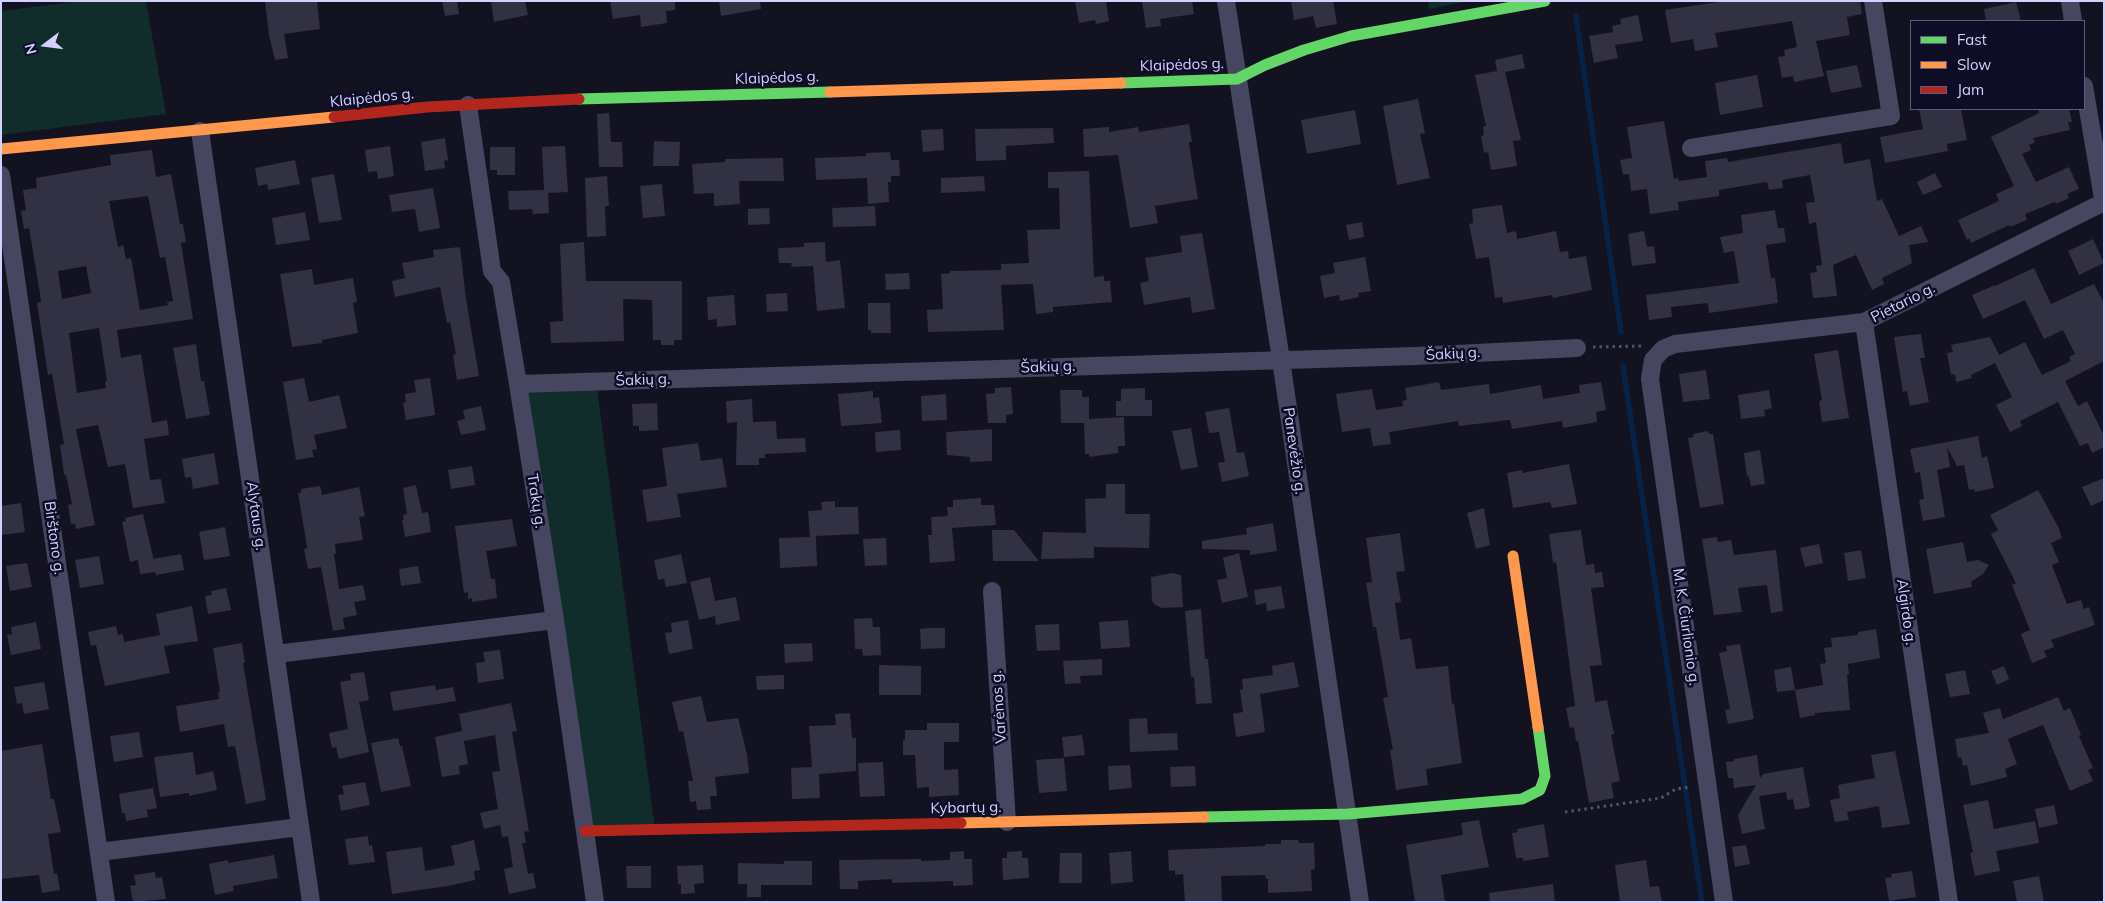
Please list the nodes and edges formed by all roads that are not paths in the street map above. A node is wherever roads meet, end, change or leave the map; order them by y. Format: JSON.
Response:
{"nodes":[{"id":1,"x":1226,"y":1,"type":"edge"},
{"id":2,"x":1545,"y":1,"type":"edge"},
{"id":3,"x":1873,"y":1,"type":"edge"},
{"id":4,"x":2070,"y":1,"type":"edge"},
{"id":5,"x":2073,"y":20,"type":"edge"},
{"id":6,"x":1237,"y":79,"type":"junction"},
{"id":7,"x":2085,"y":92,"type":"edge"},
{"id":8,"x":468,"y":105,"type":"junction"},
{"id":9,"x":200,"y":131,"type":"junction"},
{"id":10,"x":1691,"y":148,"type":"dead end"},
{"id":11,"x":1,"y":150,"type":"edge"},
{"id":12,"x":1,"y":175,"type":"edge"},
{"id":13,"x":2104,"y":203,"type":"edge"},
{"id":14,"x":1864,"y":322,"type":"junction"},
{"id":15,"x":1577,"y":348,"type":"road end"},
{"id":16,"x":1656,"y":354,"type":"joint"},
{"id":17,"x":1281,"y":360,"type":"junction"},
{"id":18,"x":518,"y":384,"type":"junction"},
{"id":19,"x":1513,"y":556,"type":"dead end"},
{"id":20,"x":992,"y":591,"type":"dead end"},
{"id":21,"x":555,"y":620,"type":"junction"},
{"id":22,"x":276,"y":654,"type":"junction"},
{"id":23,"x":1348,"y":814,"type":"junction"},
{"id":24,"x":1007,"y":822,"type":"junction"},
{"id":25,"x":300,"y":827,"type":"junction"},
{"id":26,"x":585,"y":831,"type":"junction"},
{"id":27,"x":100,"y":852,"type":"junction"},
{"id":28,"x":106,"y":902,"type":"edge"},
{"id":29,"x":311,"y":902,"type":"edge"},
{"id":30,"x":595,"y":902,"type":"edge"},
{"id":31,"x":1360,"y":902,"type":"edge"},
{"id":32,"x":1724,"y":902,"type":"edge"},
{"id":33,"x":1949,"y":902,"type":"edge"}],
"edges":[{"from":1,"to":6,"type":"street","name":"Panevėžio g."},
{"from":2,"to":6,"type":"street","name":"Klaipėdos g."},
{"from":3,"to":10,"type":"street"},
{"from":4,"to":5,"type":"street"},
{"from":6,"to":8,"type":"street","name":"Klaipėdos g."},
{"from":6,"to":17,"type":"street","name":"Panevėžio g."},
{"from":7,"to":13,"type":"street"},
{"from":8,"to":9,"type":"street","name":"Klaipėdos g."},
{"from":8,"to":18,"type":"street","name":"Trakų g."},
{"from":9,"to":11,"type":"street","name":"Klaipėdos g."},
{"from":9,"to":22,"type":"street","name":"Alytaus g."},
{"from":12,"to":27,"type":"street","name":"Birštono g."},
{"from":13,"to":14,"type":"street","name":"Pietario g."},
{"from":14,"to":16,"type":"street","name":"Pietario g."},
{"from":14,"to":33,"type":"street","name":"Algirdo g."},
{"from":15,"to":17,"type":"street","name":"Šakių g."},
{"from":16,"to":32,"type":"street","name":"M. K. Čiurlionio g."},
{"from":17,"to":18,"type":"street","name":"Šakių g."},
{"from":17,"to":23,"type":"street","name":"Panevėžio g."},
{"from":18,"to":21,"type":"street","name":"Trakų g."},
{"from":19,"to":23,"type":"street","name":"Kybartų g."},
{"from":20,"to":24,"type":"street","name":"Varėnos g."},
{"from":21,"to":22,"type":"street"},
{"from":21,"to":26,"type":"street","name":"Trakų g."},
{"from":22,"to":25,"type":"street","name":"Alytaus g."},
{"from":23,"to":24,"type":"street","name":"Kybartų g."},
{"from":23,"to":31,"type":"street","name":"Panevėžio g."},
{"from":24,"to":26,"type":"street","name":"Kybartų g."},
{"from":25,"to":27,"type":"street"},
{"from":25,"to":29,"type":"street","name":"Alytaus g."},
{"from":26,"to":30,"type":"street","name":"Trakų g."},
{"from":27,"to":28,"type":"street","name":"Birštono g."}]}
